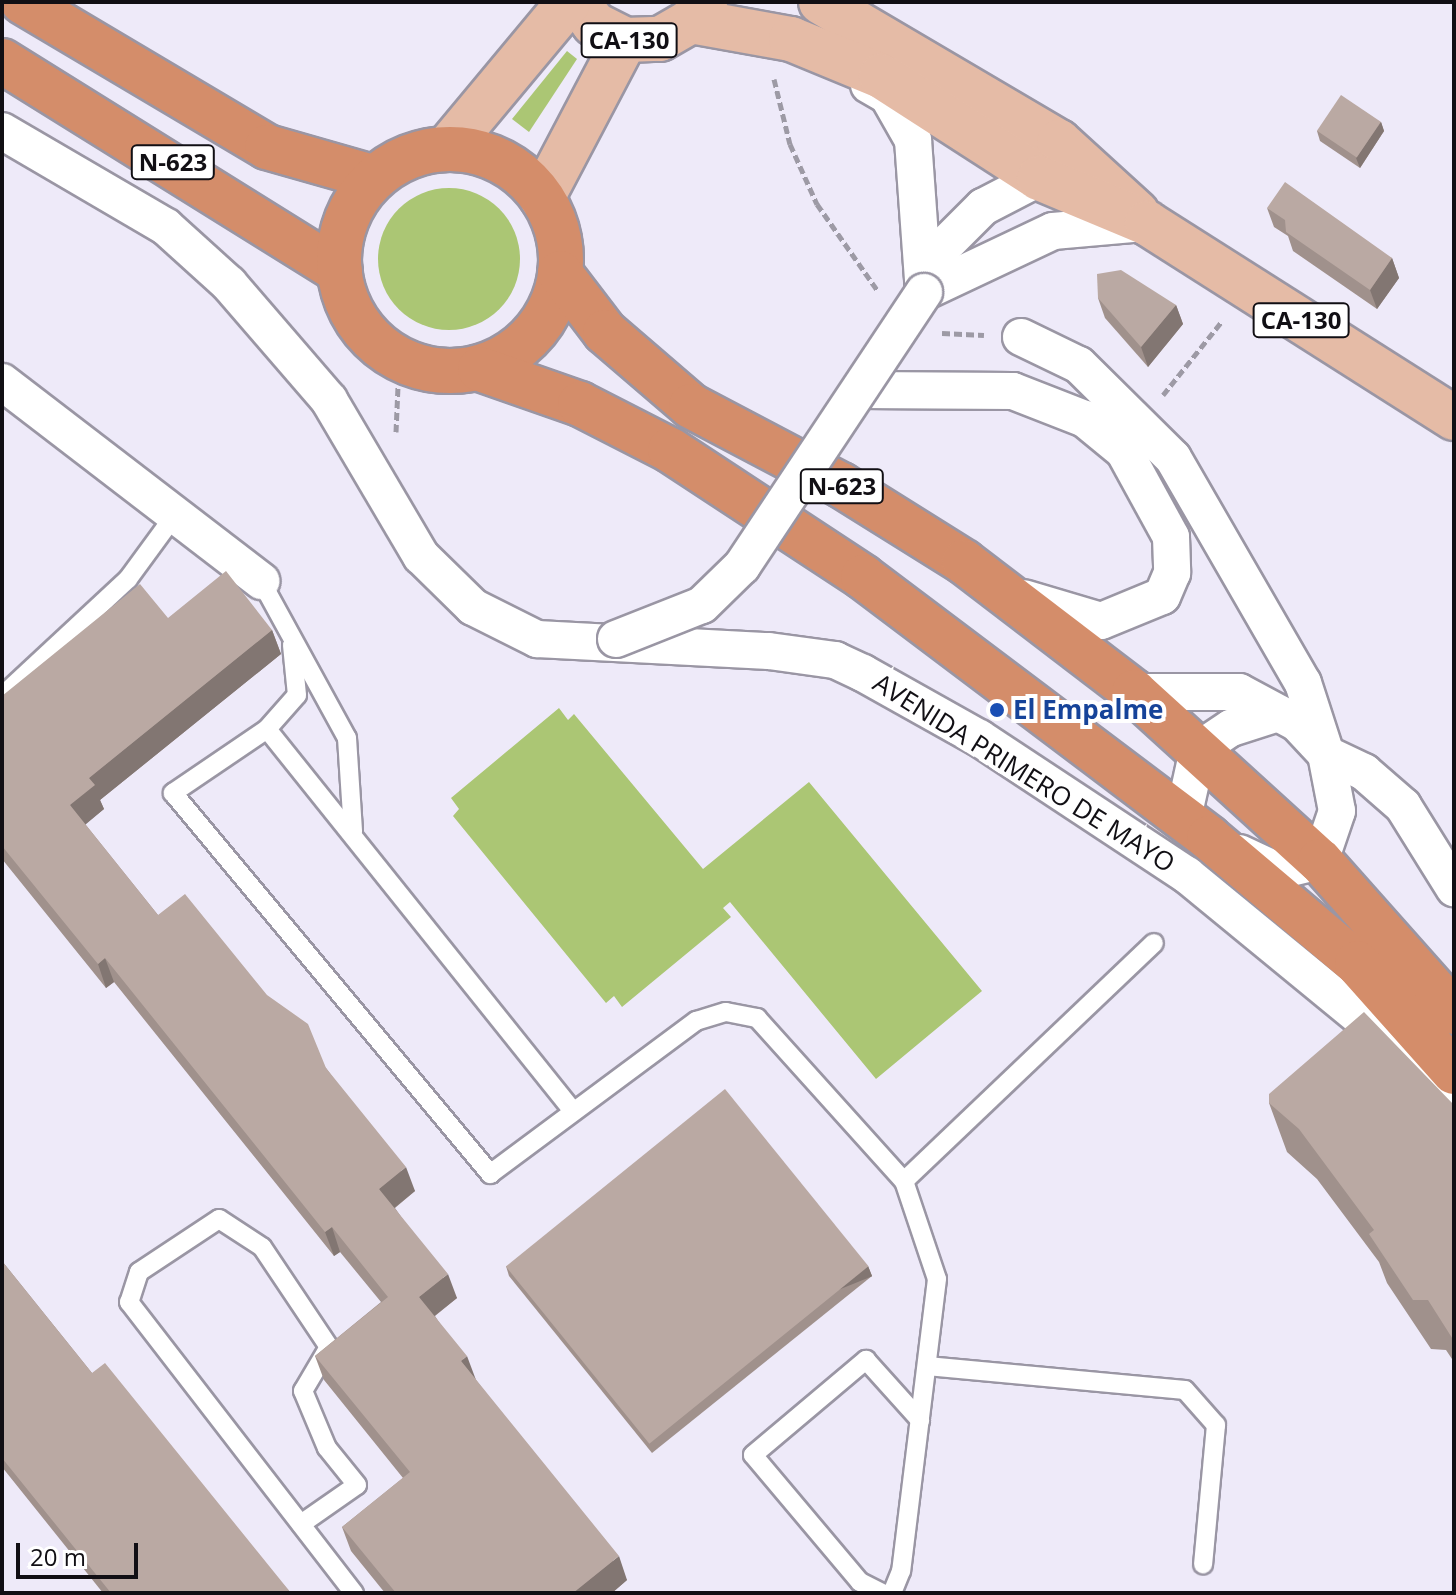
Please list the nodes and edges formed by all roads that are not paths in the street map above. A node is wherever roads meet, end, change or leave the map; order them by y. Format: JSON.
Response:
{"nodes":[{"id":1,"x":23,"y":2,"type":"edge"},
{"id":2,"x":569,"y":2,"type":"edge"},
{"id":3,"x":577,"y":2,"type":"edge"},
{"id":4,"x":821,"y":2,"type":"edge"},
{"id":5,"x":698,"y":12,"type":"edge"},
{"id":6,"x":625,"y":40,"type":"junction"},
{"id":7,"x":782,"y":56,"type":"junction"},
{"id":8,"x":2,"y":61,"type":"edge"},
{"id":9,"x":2,"y":131,"type":"edge"},
{"id":10,"x":449,"y":146,"type":"junction"},
{"id":11,"x":372,"y":177,"type":"junction"},
{"id":12,"x":1039,"y":178,"type":"junction"},
{"id":13,"x":1114,"y":188,"type":"junction"},
{"id":14,"x":542,"y":198,"type":"junction"},
{"id":15,"x":1147,"y":223,"type":"junction"},
{"id":16,"x":340,"y":271,"type":"junction"},
{"id":17,"x":560,"y":273,"type":"junction"},
{"id":18,"x":927,"y":309,"type":"junction"},
{"id":19,"x":1021,"y":337,"type":"road end"},
{"id":20,"x":480,"y":369,"type":"junction"},
{"id":21,"x":2,"y":382,"type":"edge"},
{"id":22,"x":862,"y":390,"type":"junction"},
{"id":23,"x":1454,"y":418,"type":"edge"},
{"id":24,"x":177,"y":512,"type":"junction"},
{"id":25,"x":964,"y":562,"type":"junction"},
{"id":26,"x":261,"y":581,"type":"joint"},
{"id":27,"x":290,"y":634,"type":"junction"},
{"id":28,"x":616,"y":639,"type":"junction"},
{"id":29,"x":1134,"y":692,"type":"junction"},
{"id":30,"x":2,"y":696,"type":"edge"},
{"id":31,"x":1278,"y":713,"type":"junction"},
{"id":32,"x":267,"y":729,"type":"junction"},
{"id":33,"x":1198,"y":750,"type":"junction"},
{"id":34,"x":1326,"y":754,"type":"junction"},
{"id":35,"x":1196,"y":828,"type":"junction"},
{"id":36,"x":353,"y":832,"type":"junction"},
{"id":37,"x":1320,"y":861,"type":"junction"},
{"id":38,"x":1454,"y":888,"type":"edge"},
{"id":39,"x":1154,"y":943,"type":"dead end"},
{"id":40,"x":1454,"y":1012,"type":"edge"},
{"id":41,"x":1454,"y":1072,"type":"edge"},
{"id":42,"x":1454,"y":1094,"type":"edge"},
{"id":43,"x":573,"y":1111,"type":"junction"},
{"id":44,"x":904,"y":1181,"type":"junction"},
{"id":45,"x":927,"y":1366,"type":"junction"},
{"id":46,"x":920,"y":1420,"type":"junction"},
{"id":47,"x":301,"y":1524,"type":"junction"},
{"id":48,"x":1203,"y":1564,"type":"dead end"},
{"id":49,"x":354,"y":1593,"type":"edge"},
{"id":50,"x":882,"y":1593,"type":"edge"},
{"id":51,"x":892,"y":1593,"type":"edge"}],
"edges":[{"from":1,"to":11,"type":"highway","number":"N-623"},
{"from":2,"to":10,"type":"main road"},
{"from":3,"to":6,"type":"main road","number":"CA-130"},
{"from":4,"to":13,"type":"main road","number":"CA-130"},
{"from":5,"to":6,"type":"main road","number":"CA-130"},
{"from":5,"to":7,"type":"main road","number":"CA-130"},
{"from":6,"to":14,"type":"main road"},
{"from":7,"to":12,"type":"main road","number":"CA-130"},
{"from":7,"to":18,"type":"street"},
{"from":8,"to":16,"type":"highway","number":"N-623"},
{"from":9,"to":28,"type":"street","name":"AVENIDA PRIMERO DE MAYO"},
{"from":10,"to":11,"type":"highway"},
{"from":10,"to":14,"type":"highway"},
{"from":11,"to":16,"type":"highway"},
{"from":12,"to":13,"type":"street"},
{"from":12,"to":15,"type":"main road","number":"CA-130"},
{"from":12,"to":18,"type":"street","name":"AVENIDA PRIMERO DE MAYO"},
{"from":13,"to":15,"type":"main road","number":"CA-130"},
{"from":14,"to":17,"type":"highway","number":"N-623"},
{"from":15,"to":18,"type":"street"},
{"from":15,"to":23,"type":"main road","number":"CA-130"},
{"from":16,"to":20,"type":"highway","number":"N-623"},
{"from":17,"to":20,"type":"highway","number":"N-623"},
{"from":17,"to":25,"type":"highway","number":"N-623"},
{"from":18,"to":22,"type":"street","name":"AVENIDA PRIMERO DE MAYO","bridge":true},
{"from":19,"to":34,"type":"street"},
{"from":20,"to":35,"type":"highway","number":"N-623"},
{"from":21,"to":24,"type":"street"},
{"from":22,"to":25,"type":"street"},
{"from":22,"to":28,"type":"street","name":"AVENIDA PRIMERO DE MAYO","bridge":true},
{"from":24,"to":26,"type":"street"},
{"from":24,"to":30,"type":"lane"},
{"from":25,"to":29,"type":"highway","number":"N-623"},
{"from":26,"to":27,"type":"lane"},
{"from":27,"to":32,"type":"lane"},
{"from":27,"to":36,"type":"lane"},
{"from":28,"to":42,"type":"street","name":"AVENIDA PRIMERO DE MAYO"},
{"from":29,"to":31,"type":"street"},
{"from":29,"to":33,"type":"highway","number":"N-623"},
{"from":31,"to":33,"type":"street"},
{"from":31,"to":34,"type":"street"},
{"from":32,"to":36,"type":"lane"},
{"from":32,"to":43,"type":"lane"},
{"from":33,"to":35,"type":"street"},
{"from":33,"to":37,"type":"highway","number":"N-623"},
{"from":34,"to":37,"type":"street"},
{"from":34,"to":38,"type":"street"},
{"from":35,"to":37,"type":"street"},
{"from":35,"to":41,"type":"highway","number":"N-623"},
{"from":36,"to":43,"type":"lane"},
{"from":37,"to":40,"type":"highway","number":"N-623"},
{"from":39,"to":44,"type":"lane"},
{"from":43,"to":44,"type":"lane"},
{"from":44,"to":45,"type":"lane"},
{"from":45,"to":46,"type":"lane"},
{"from":45,"to":48,"type":"lane"},
{"from":46,"to":50,"type":"lane"},
{"from":46,"to":51,"type":"lane"},
{"from":47,"to":47,"type":"lane"},
{"from":47,"to":49,"type":"lane"}]}
